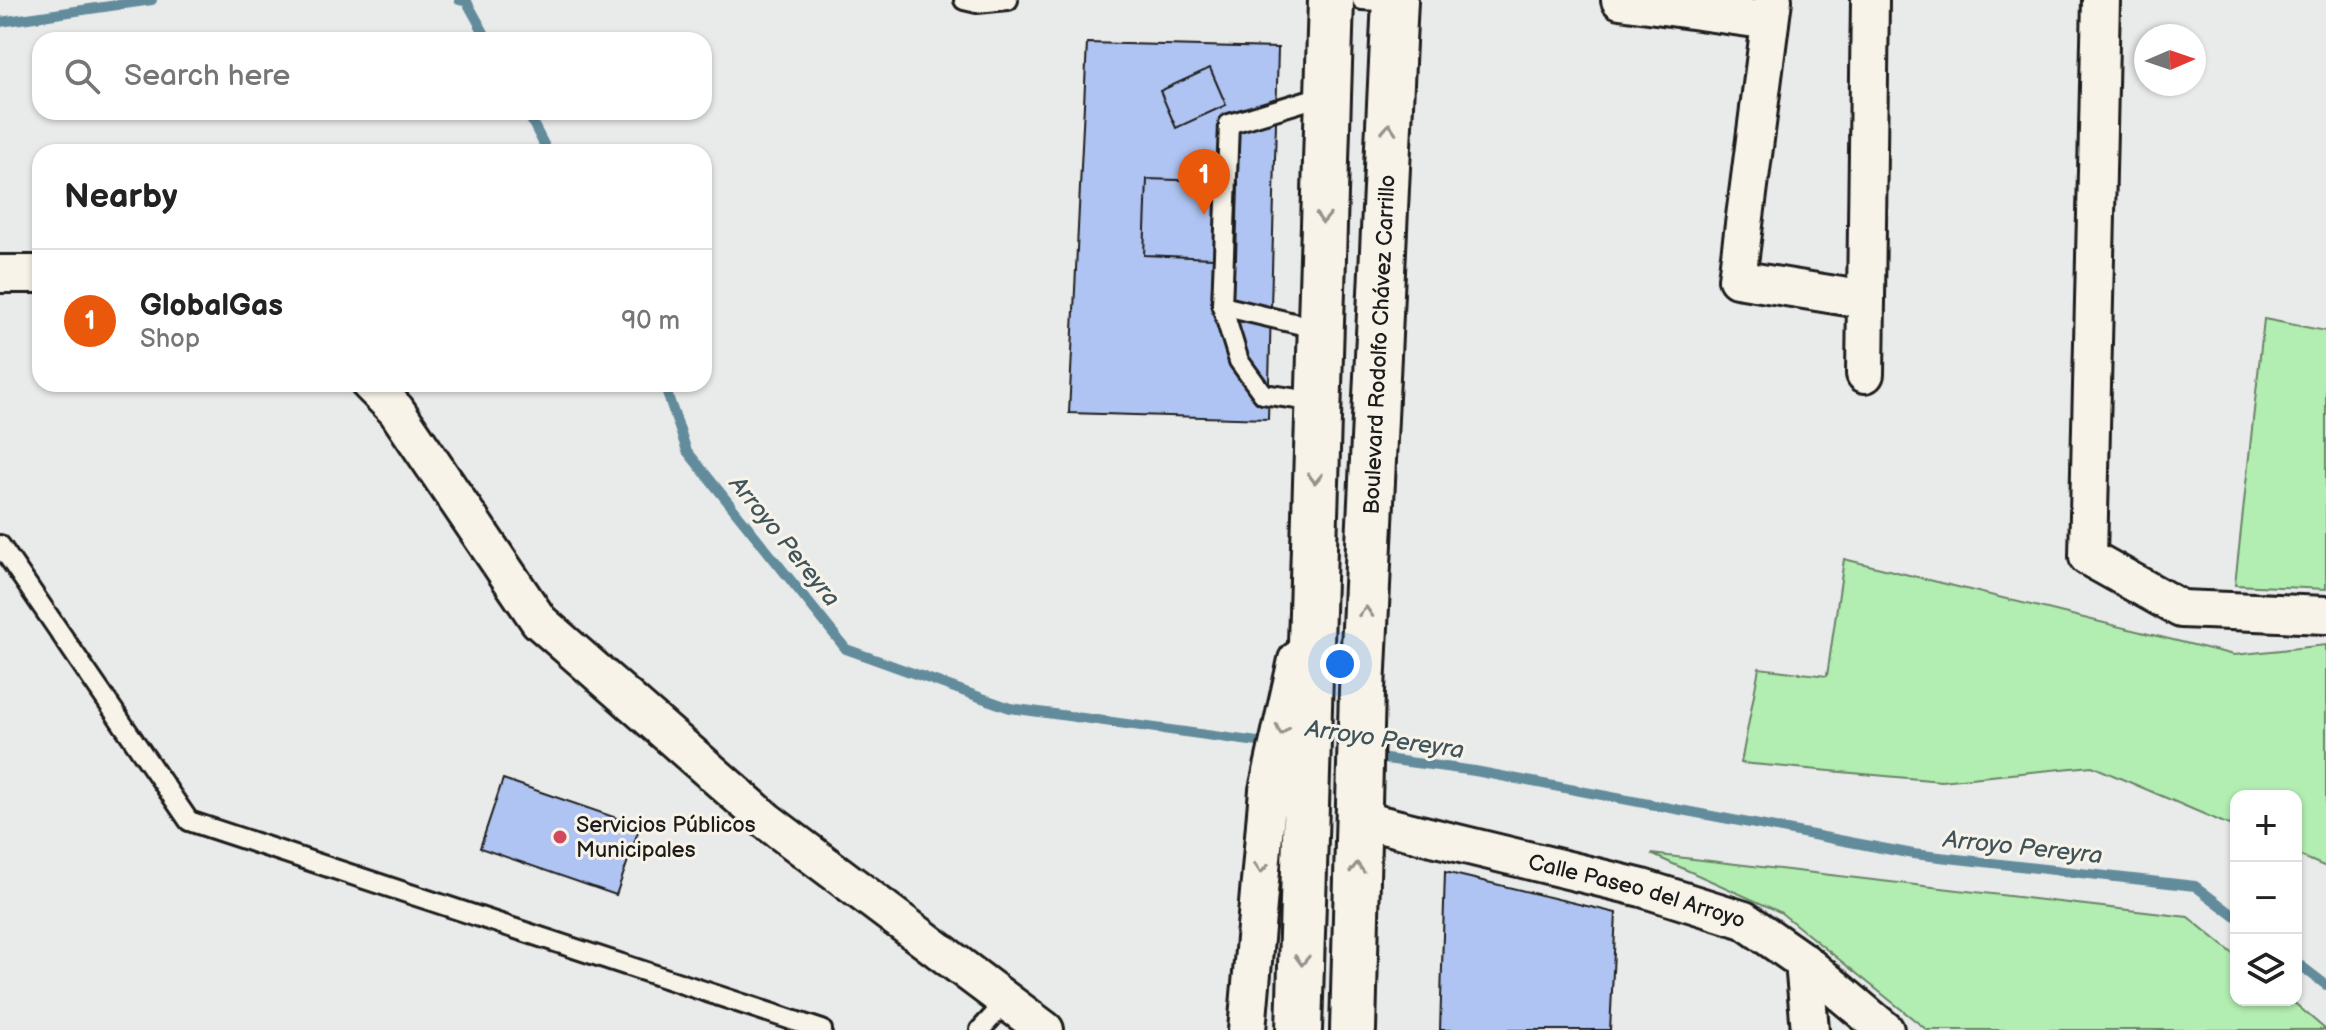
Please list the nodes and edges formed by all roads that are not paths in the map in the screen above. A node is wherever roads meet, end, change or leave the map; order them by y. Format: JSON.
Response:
{"nodes":[{"id":1,"x":964,"y":0,"type":"edge"},
{"id":2,"x":1008,"y":0,"type":"edge"},
{"id":3,"x":1331,"y":0,"type":"edge"},
{"id":4,"x":1620,"y":0,"type":"edge"},
{"id":5,"x":1870,"y":0,"type":"edge"},
{"id":6,"x":2101,"y":0,"type":"edge"},
{"id":7,"x":1384,"y":1,"type":"edge"},
{"id":8,"x":1772,"y":10,"type":"edge"},
{"id":9,"x":1328,"y":94,"type":"junction"},
{"id":10,"x":0,"y":274,"type":"edge"},
{"id":11,"x":32,"y":274,"type":"edge"},
{"id":12,"x":1866,"y":300,"type":"junction"},
{"id":13,"x":1222,"y":306,"type":"junction"},
{"id":14,"x":1319,"y":329,"type":"junction"},
{"id":15,"x":1865,"y":374,"type":"dead end"},
{"id":16,"x":378,"y":392,"type":"edge"},
{"id":17,"x":1318,"y":402,"type":"junction"},
{"id":18,"x":0,"y":545,"type":"edge"},
{"id":19,"x":2326,"y":615,"type":"edge"},
{"id":20,"x":1288,"y":794,"type":"junction"},
{"id":21,"x":1358,"y":809,"type":"junction"},
{"id":22,"x":1804,"y":962,"type":"junction"},
{"id":23,"x":1006,"y":1002,"type":"junction"},
{"id":24,"x":822,"y":1030,"type":"edge"},
{"id":25,"x":980,"y":1030,"type":"edge"},
{"id":26,"x":1045,"y":1030,"type":"edge"},
{"id":27,"x":1247,"y":1030,"type":"edge"},
{"id":28,"x":1299,"y":1030,"type":"edge"},
{"id":29,"x":1353,"y":1030,"type":"edge"},
{"id":30,"x":1810,"y":1030,"type":"edge"},
{"id":31,"x":1885,"y":1030,"type":"edge"}],
"edges":[{"from":1,"to":2,"type":"lane"},
{"from":3,"to":9,"type":"main road"},
{"from":4,"to":8,"type":"street"},
{"from":5,"to":12,"type":"street"},
{"from":6,"to":19,"type":"street"},
{"from":21,"to":7,"type":"main road","name":"Boulevard Rodolfo Chávez Carrillo","one_way":true},
{"from":8,"to":12,"type":"street"},
{"from":9,"to":13,"type":"lane"},
{"from":9,"to":14,"type":"main road","one_way":true},
{"from":10,"to":11,"type":"street"},
{"from":12,"to":15,"type":"street"},
{"from":13,"to":14,"type":"lane"},
{"from":13,"to":17,"type":"lane"},
{"from":14,"to":17,"type":"main road"},
{"from":16,"to":23,"type":"street"},
{"from":17,"to":20,"type":"main road","one_way":true},
{"from":18,"to":24,"type":"lane"},
{"from":20,"to":27,"type":"street","one_way":true},
{"from":20,"to":28,"type":"main road","one_way":true},
{"from":21,"to":22,"type":"street","name":"Calle Paseo del Arroyo"},
{"from":29,"to":21,"type":"main road","one_way":true},
{"from":22,"to":30,"type":"street"},
{"from":22,"to":31,"type":"street","name":"Calle Paseo del Arroyo"},
{"from":23,"to":25,"type":"lane"},
{"from":23,"to":26,"type":"street"}]}
